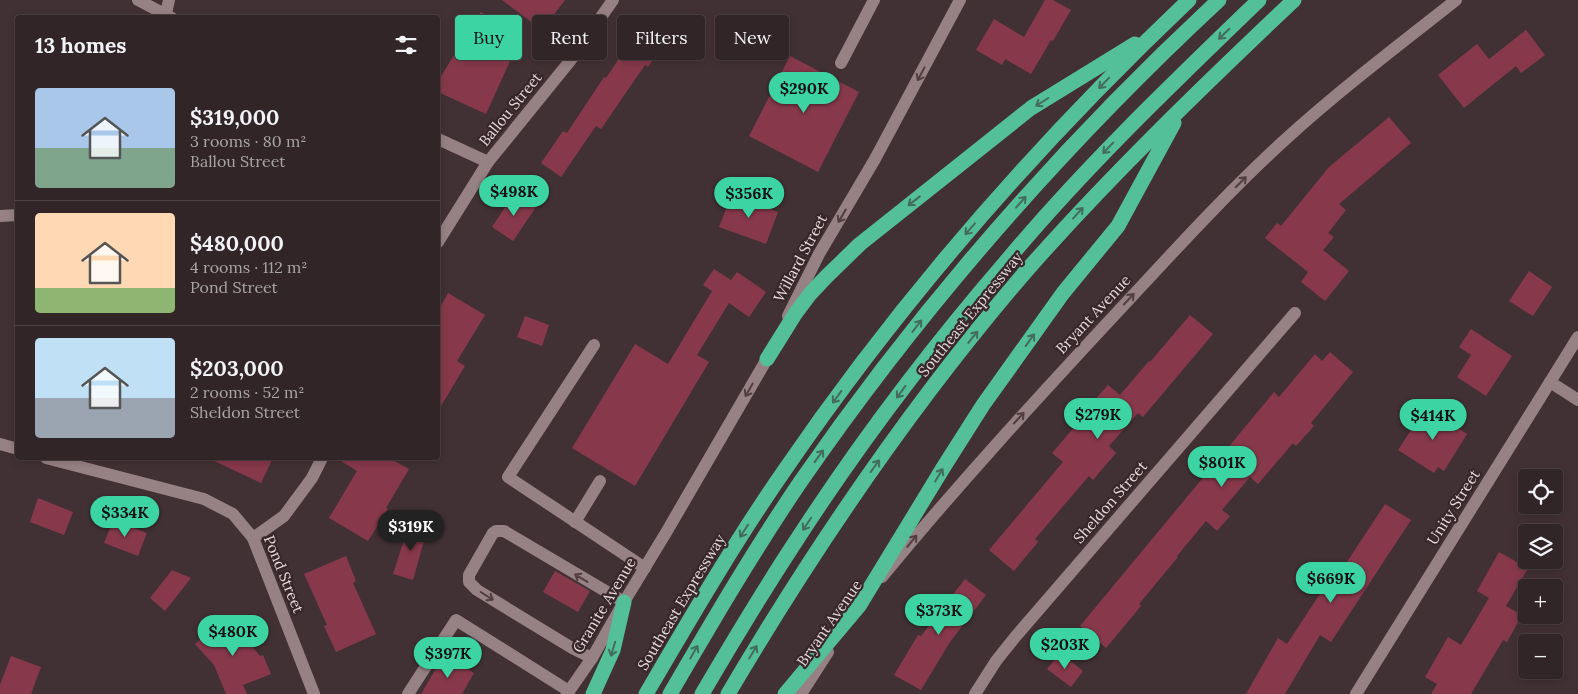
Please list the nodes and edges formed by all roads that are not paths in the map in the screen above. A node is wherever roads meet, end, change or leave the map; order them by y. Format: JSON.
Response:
{"nodes":[{"id":1,"x":138,"y":0,"type":"edge"},
{"id":2,"x":169,"y":0,"type":"edge"},
{"id":3,"x":613,"y":0,"type":"edge"},
{"id":4,"x":874,"y":0,"type":"edge"},
{"id":5,"x":960,"y":0,"type":"edge"},
{"id":6,"x":1189,"y":0,"type":"edge"},
{"id":7,"x":1219,"y":0,"type":"edge"},
{"id":8,"x":1258,"y":0,"type":"edge"},
{"id":9,"x":1294,"y":0,"type":"edge"},
{"id":10,"x":1456,"y":0,"type":"edge"},
{"id":11,"x":165,"y":15,"type":"edge"},
{"id":12,"x":167,"y":15,"type":"edge"},
{"id":13,"x":1158,"y":30,"type":"junction"},
{"id":14,"x":841,"y":63,"type":"dead end"},
{"id":15,"x":1184,"y":106,"type":"junction"},
{"id":16,"x":440,"y":140,"type":"edge"},
{"id":17,"x":488,"y":162,"type":"junction"},
{"id":18,"x":15,"y":215,"type":"edge"},
{"id":19,"x":0,"y":216,"type":"edge"},
{"id":20,"x":440,"y":239,"type":"edge"},
{"id":21,"x":1295,"y":313,"type":"dead end"},
{"id":22,"x":1578,"y":337,"type":"edge"},
{"id":23,"x":594,"y":345,"type":"dead end"},
{"id":24,"x":767,"y":360,"type":"junction"},
{"id":25,"x":1550,"y":382,"type":"junction"},
{"id":26,"x":1578,"y":400,"type":"edge"},
{"id":27,"x":0,"y":444,"type":"edge"},
{"id":28,"x":15,"y":448,"type":"edge"},
{"id":29,"x":61,"y":460,"type":"edge"},
{"id":30,"x":321,"y":460,"type":"edge"},
{"id":31,"x":600,"y":480,"type":"dead end"},
{"id":32,"x":575,"y":522,"type":"junction"},
{"id":33,"x":667,"y":531,"type":"joint"},
{"id":34,"x":253,"y":538,"type":"junction"},
{"id":35,"x":645,"y":568,"type":"junction"},
{"id":36,"x":624,"y":602,"type":"junction"},
{"id":37,"x":859,"y":606,"type":"junction"},
{"id":38,"x":592,"y":658,"type":"junction"},
{"id":39,"x":568,"y":693,"type":"edge"},
{"id":40,"x":314,"y":694,"type":"edge"},
{"id":41,"x":408,"y":694,"type":"edge"},
{"id":42,"x":593,"y":694,"type":"edge"},
{"id":43,"x":646,"y":694,"type":"edge"},
{"id":44,"x":670,"y":694,"type":"edge"},
{"id":45,"x":702,"y":694,"type":"edge"},
{"id":46,"x":728,"y":694,"type":"edge"},
{"id":47,"x":785,"y":694,"type":"edge"},
{"id":48,"x":801,"y":694,"type":"edge"},
{"id":49,"x":975,"y":694,"type":"edge"},
{"id":50,"x":1356,"y":694,"type":"edge"}],
"edges":[{"from":1,"to":11,"type":"street"},
{"from":2,"to":12,"type":"street"},
{"from":3,"to":17,"type":"street","name":"Ballou Street"},
{"from":4,"to":14,"type":"street"},
{"from":5,"to":24,"type":"street","name":"Willard Street","one_way":true},
{"from":6,"to":13,"type":"highway","name":"Southeast Expressway"},
{"from":44,"to":7,"type":"highway","one_way":true},
{"from":8,"to":45,"type":"highway","one_way":true},
{"from":9,"to":15,"type":"highway","name":"Southeast Expressway"},
{"from":37,"to":10,"type":"street","name":"Bryant Avenue","one_way":true},
{"from":13,"to":24,"type":"highway","one_way":true},
{"from":13,"to":43,"type":"highway","name":"Southeast Expressway","one_way":true},
{"from":37,"to":15,"type":"highway","one_way":true},
{"from":46,"to":15,"type":"highway","name":"Southeast Expressway","one_way":true},
{"from":16,"to":17,"type":"street"},
{"from":17,"to":20,"type":"street","name":"Ballou Street"},
{"from":18,"to":19,"type":"street"},
{"from":21,"to":49,"type":"street","name":"Sheldon Street"},
{"from":22,"to":25,"type":"street","name":"Unity Street"},
{"from":23,"to":32,"type":"street"},
{"from":24,"to":33,"type":"street","name":"Willard Street","one_way":true},
{"from":25,"to":26,"type":"street"},
{"from":25,"to":50,"type":"street","name":"Unity Street"},
{"from":27,"to":28,"type":"street"},
{"from":29,"to":34,"type":"street","name":"Pond Street"},
{"from":30,"to":34,"type":"street"},
{"from":31,"to":32,"type":"street"},
{"from":32,"to":35,"type":"street"},
{"from":33,"to":35,"type":"street","name":"Granite Avenue"},
{"from":34,"to":40,"type":"street","name":"Pond Street"},
{"from":35,"to":36,"type":"street","name":"Granite Avenue"},
{"from":36,"to":38,"type":"street","name":"Granite Avenue"},
{"from":36,"to":38,"type":"street","one_way":true},
{"from":36,"to":42,"type":"highway","one_way":true},
{"from":37,"to":47,"type":"highway"},
{"from":37,"to":48,"type":"street","name":"Bryant Avenue"},
{"from":38,"to":39,"type":"street","name":"Granite Avenue"},
{"from":39,"to":41,"type":"street"}]}
